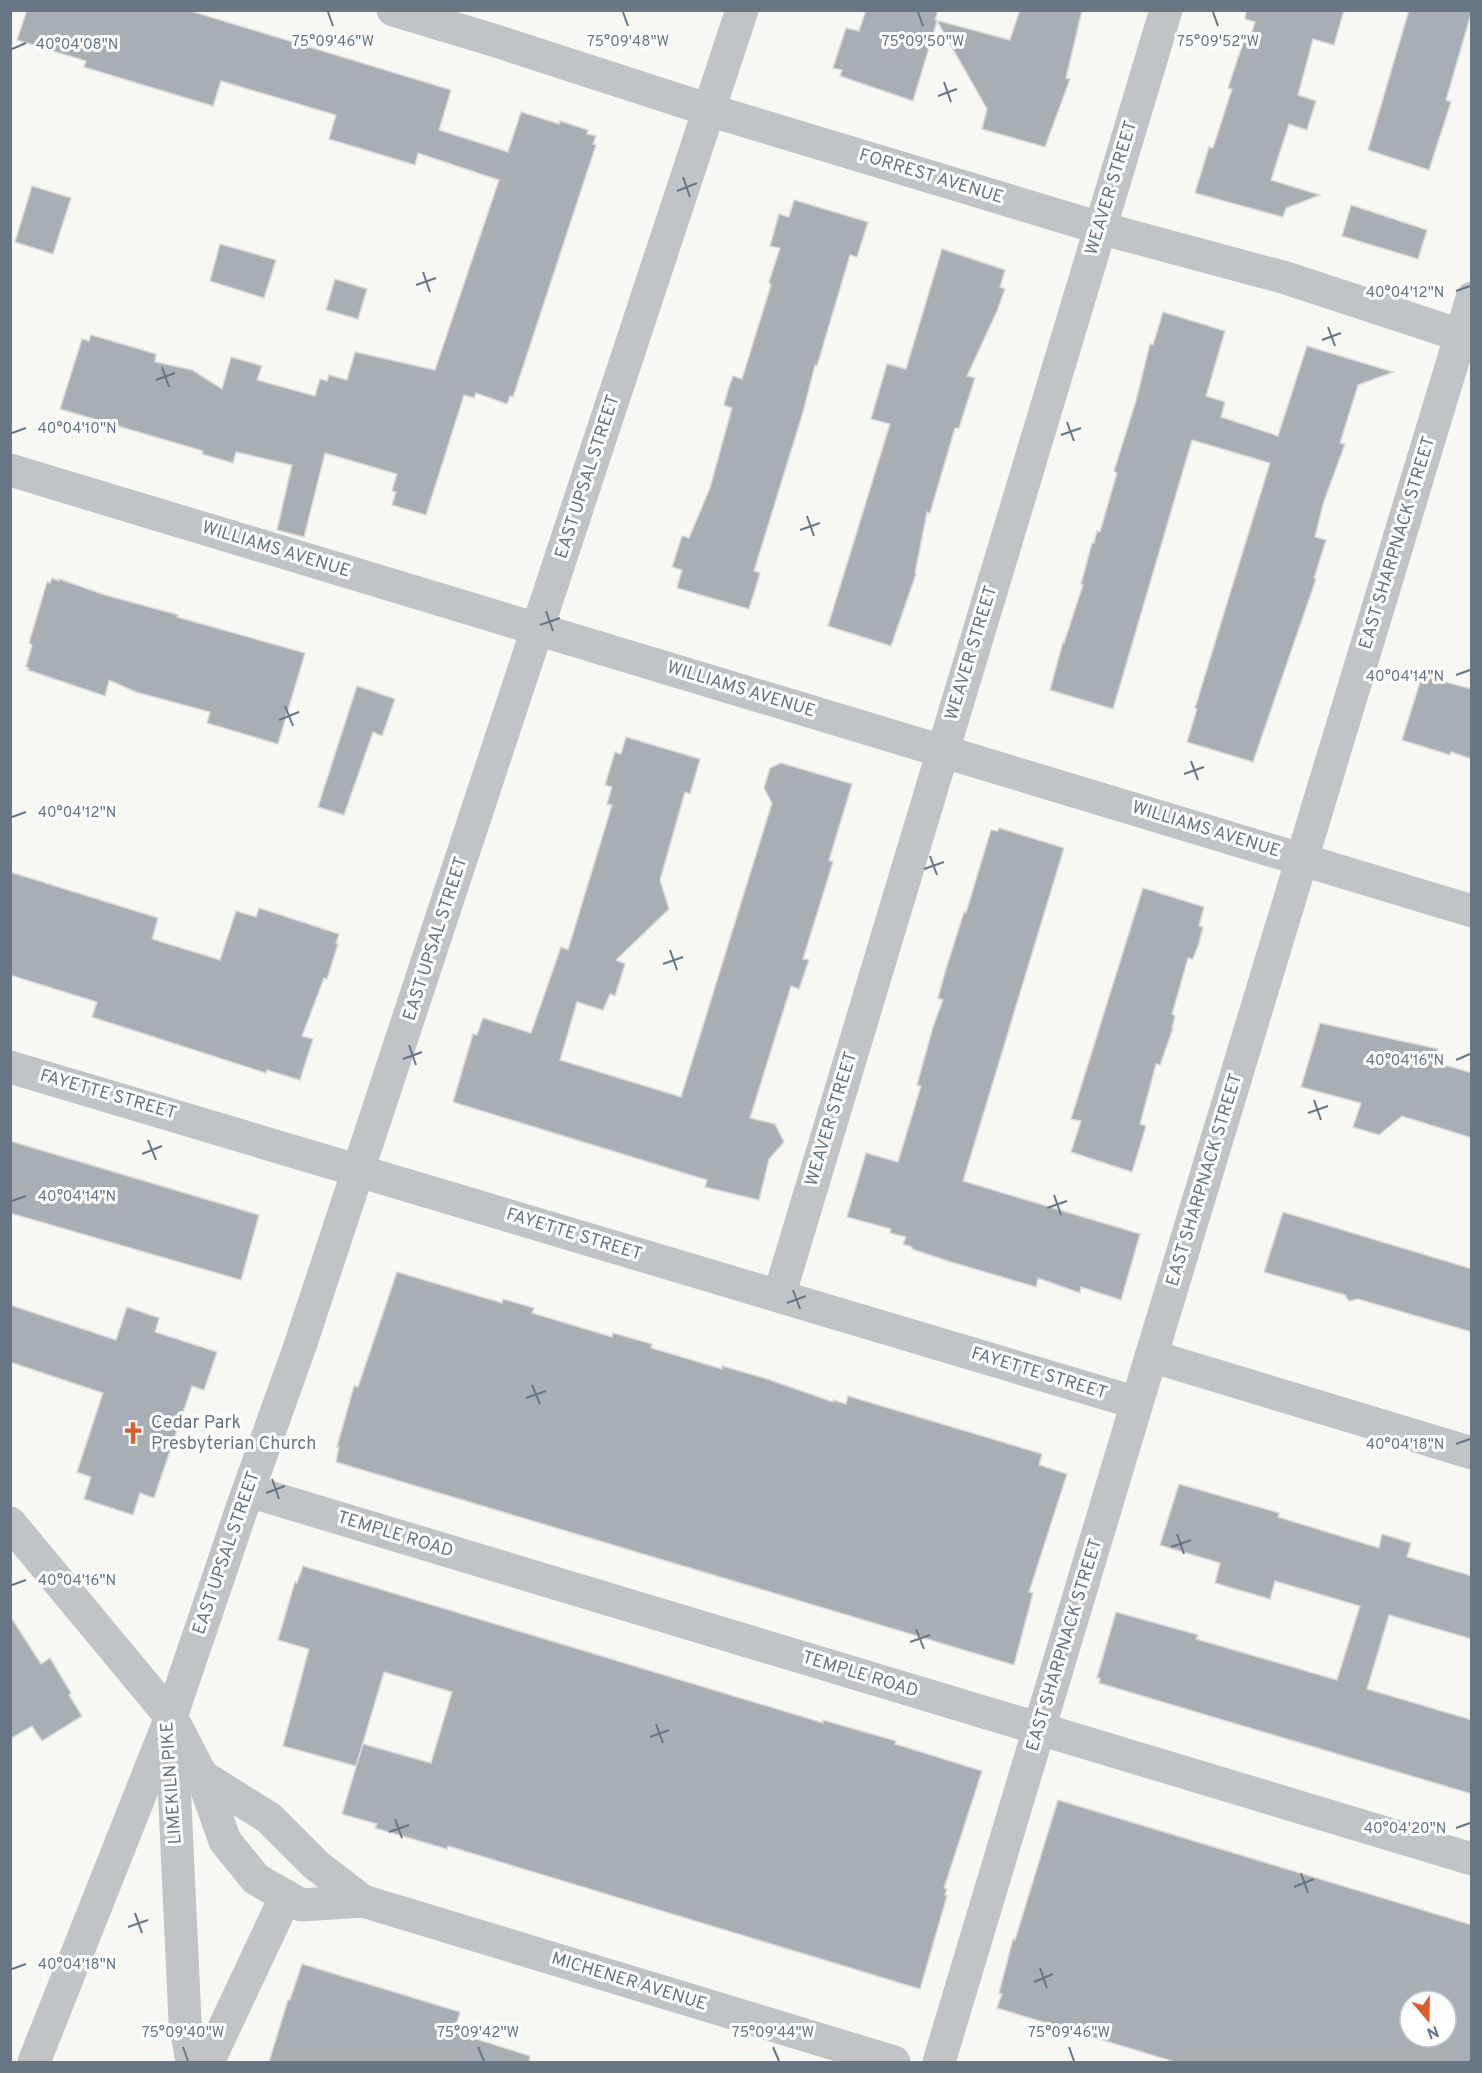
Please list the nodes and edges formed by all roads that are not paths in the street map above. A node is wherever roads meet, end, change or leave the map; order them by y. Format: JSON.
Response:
{"nodes":[{"id":1,"x":393,"y":10,"type":"edge"},
{"id":2,"x":742,"y":10,"type":"edge"},
{"id":3,"x":1166,"y":10,"type":"edge"},
{"id":4,"x":709,"y":110,"type":"junction"},
{"id":5,"x":1100,"y":228,"type":"junction"},
{"id":6,"x":1472,"y":298,"type":"edge"},
{"id":7,"x":1466,"y":337,"type":"edge"},
{"id":8,"x":10,"y":470,"type":"edge"},
{"id":9,"x":538,"y":630,"type":"junction"},
{"id":10,"x":942,"y":751,"type":"junction"},
{"id":11,"x":1302,"y":860,"type":"junction"},
{"id":12,"x":1472,"y":911,"type":"edge"},
{"id":13,"x":10,"y":1067,"type":"edge"},
{"id":14,"x":359,"y":1171,"type":"junction"},
{"id":15,"x":779,"y":1296,"type":"junction"},
{"id":16,"x":1151,"y":1356,"type":"junction"},
{"id":17,"x":1137,"y":1403,"type":"junction"},
{"id":18,"x":1472,"y":1453,"type":"edge"},
{"id":19,"x":249,"y":1491,"type":"junction"},
{"id":20,"x":10,"y":1523,"type":"edge"},
{"id":21,"x":171,"y":1718,"type":"junction"},
{"id":22,"x":1040,"y":1729,"type":"junction"},
{"id":23,"x":202,"y":1776,"type":"junction"},
{"id":24,"x":1472,"y":1859,"type":"edge"},
{"id":25,"x":286,"y":1896,"type":"junction"},
{"id":26,"x":363,"y":1901,"type":"junction"},
{"id":27,"x":34,"y":2062,"type":"edge"},
{"id":28,"x":192,"y":2062,"type":"edge"},
{"id":29,"x":207,"y":2062,"type":"edge"},
{"id":30,"x":894,"y":2062,"type":"edge"},
{"id":31,"x":939,"y":2062,"type":"edge"}],
"edges":[{"from":1,"to":4,"type":"street","name":"FORREST AVENUE"},
{"from":2,"to":4,"type":"street","name":"EAST UPSAL STREET"},
{"from":3,"to":5,"type":"street","name":"WEAVER STREET"},
{"from":4,"to":5,"type":"street","name":"FORREST AVENUE"},
{"from":4,"to":9,"type":"street","name":"EAST UPSAL STREET"},
{"from":5,"to":7,"type":"street","name":"FORREST AVENUE"},
{"from":5,"to":10,"type":"street","name":"WEAVER STREET"},
{"from":6,"to":7,"type":"street","name":"EAST SHARPNACK STREET"},
{"from":7,"to":11,"type":"street","name":"EAST SHARPNACK STREET"},
{"from":8,"to":9,"type":"street","name":"WILLIAMS AVENUE"},
{"from":9,"to":10,"type":"street","name":"WILLIAMS AVENUE"},
{"from":9,"to":14,"type":"street","name":"EAST UPSAL STREET"},
{"from":10,"to":11,"type":"street","name":"WILLIAMS AVENUE"},
{"from":10,"to":15,"type":"street","name":"WEAVER STREET"},
{"from":11,"to":12,"type":"street","name":"WILLIAMS AVENUE"},
{"from":11,"to":16,"type":"street","name":"EAST SHARPNACK STREET"},
{"from":13,"to":14,"type":"street","name":"FAYETTE STREET"},
{"from":14,"to":15,"type":"street","name":"FAYETTE STREET"},
{"from":14,"to":19,"type":"street","name":"EAST UPSAL STREET"},
{"from":15,"to":17,"type":"street","name":"FAYETTE STREET"},
{"from":16,"to":17,"type":"street","name":"EAST SHARPNACK STREET"},
{"from":16,"to":18,"type":"street"},
{"from":17,"to":22,"type":"street","name":"EAST SHARPNACK STREET"},
{"from":19,"to":21,"type":"street","name":"EAST UPSAL STREET"},
{"from":19,"to":22,"type":"street","name":"TEMPLE ROAD"},
{"from":20,"to":21,"type":"street","name":"LIMEKILN PIKE"},
{"from":21,"to":23,"type":"street","name":"MICHENER AVENUE"},
{"from":21,"to":27,"type":"street","name":"EAST UPSAL STREET"},
{"from":21,"to":28,"type":"street","name":"LIMEKILN PIKE"},
{"from":22,"to":24,"type":"street","name":"TEMPLE ROAD"},
{"from":22,"to":31,"type":"street","name":"EAST SHARPNACK STREET"},
{"from":23,"to":25,"type":"street","name":"MICHENER AVENUE"},
{"from":23,"to":26,"type":"street","name":"MICHENER AVENUE"},
{"from":25,"to":26,"type":"street","name":"MICHENER AVENUE"},
{"from":25,"to":29,"type":"street"},
{"from":26,"to":30,"type":"street","name":"MICHENER AVENUE"}]}
